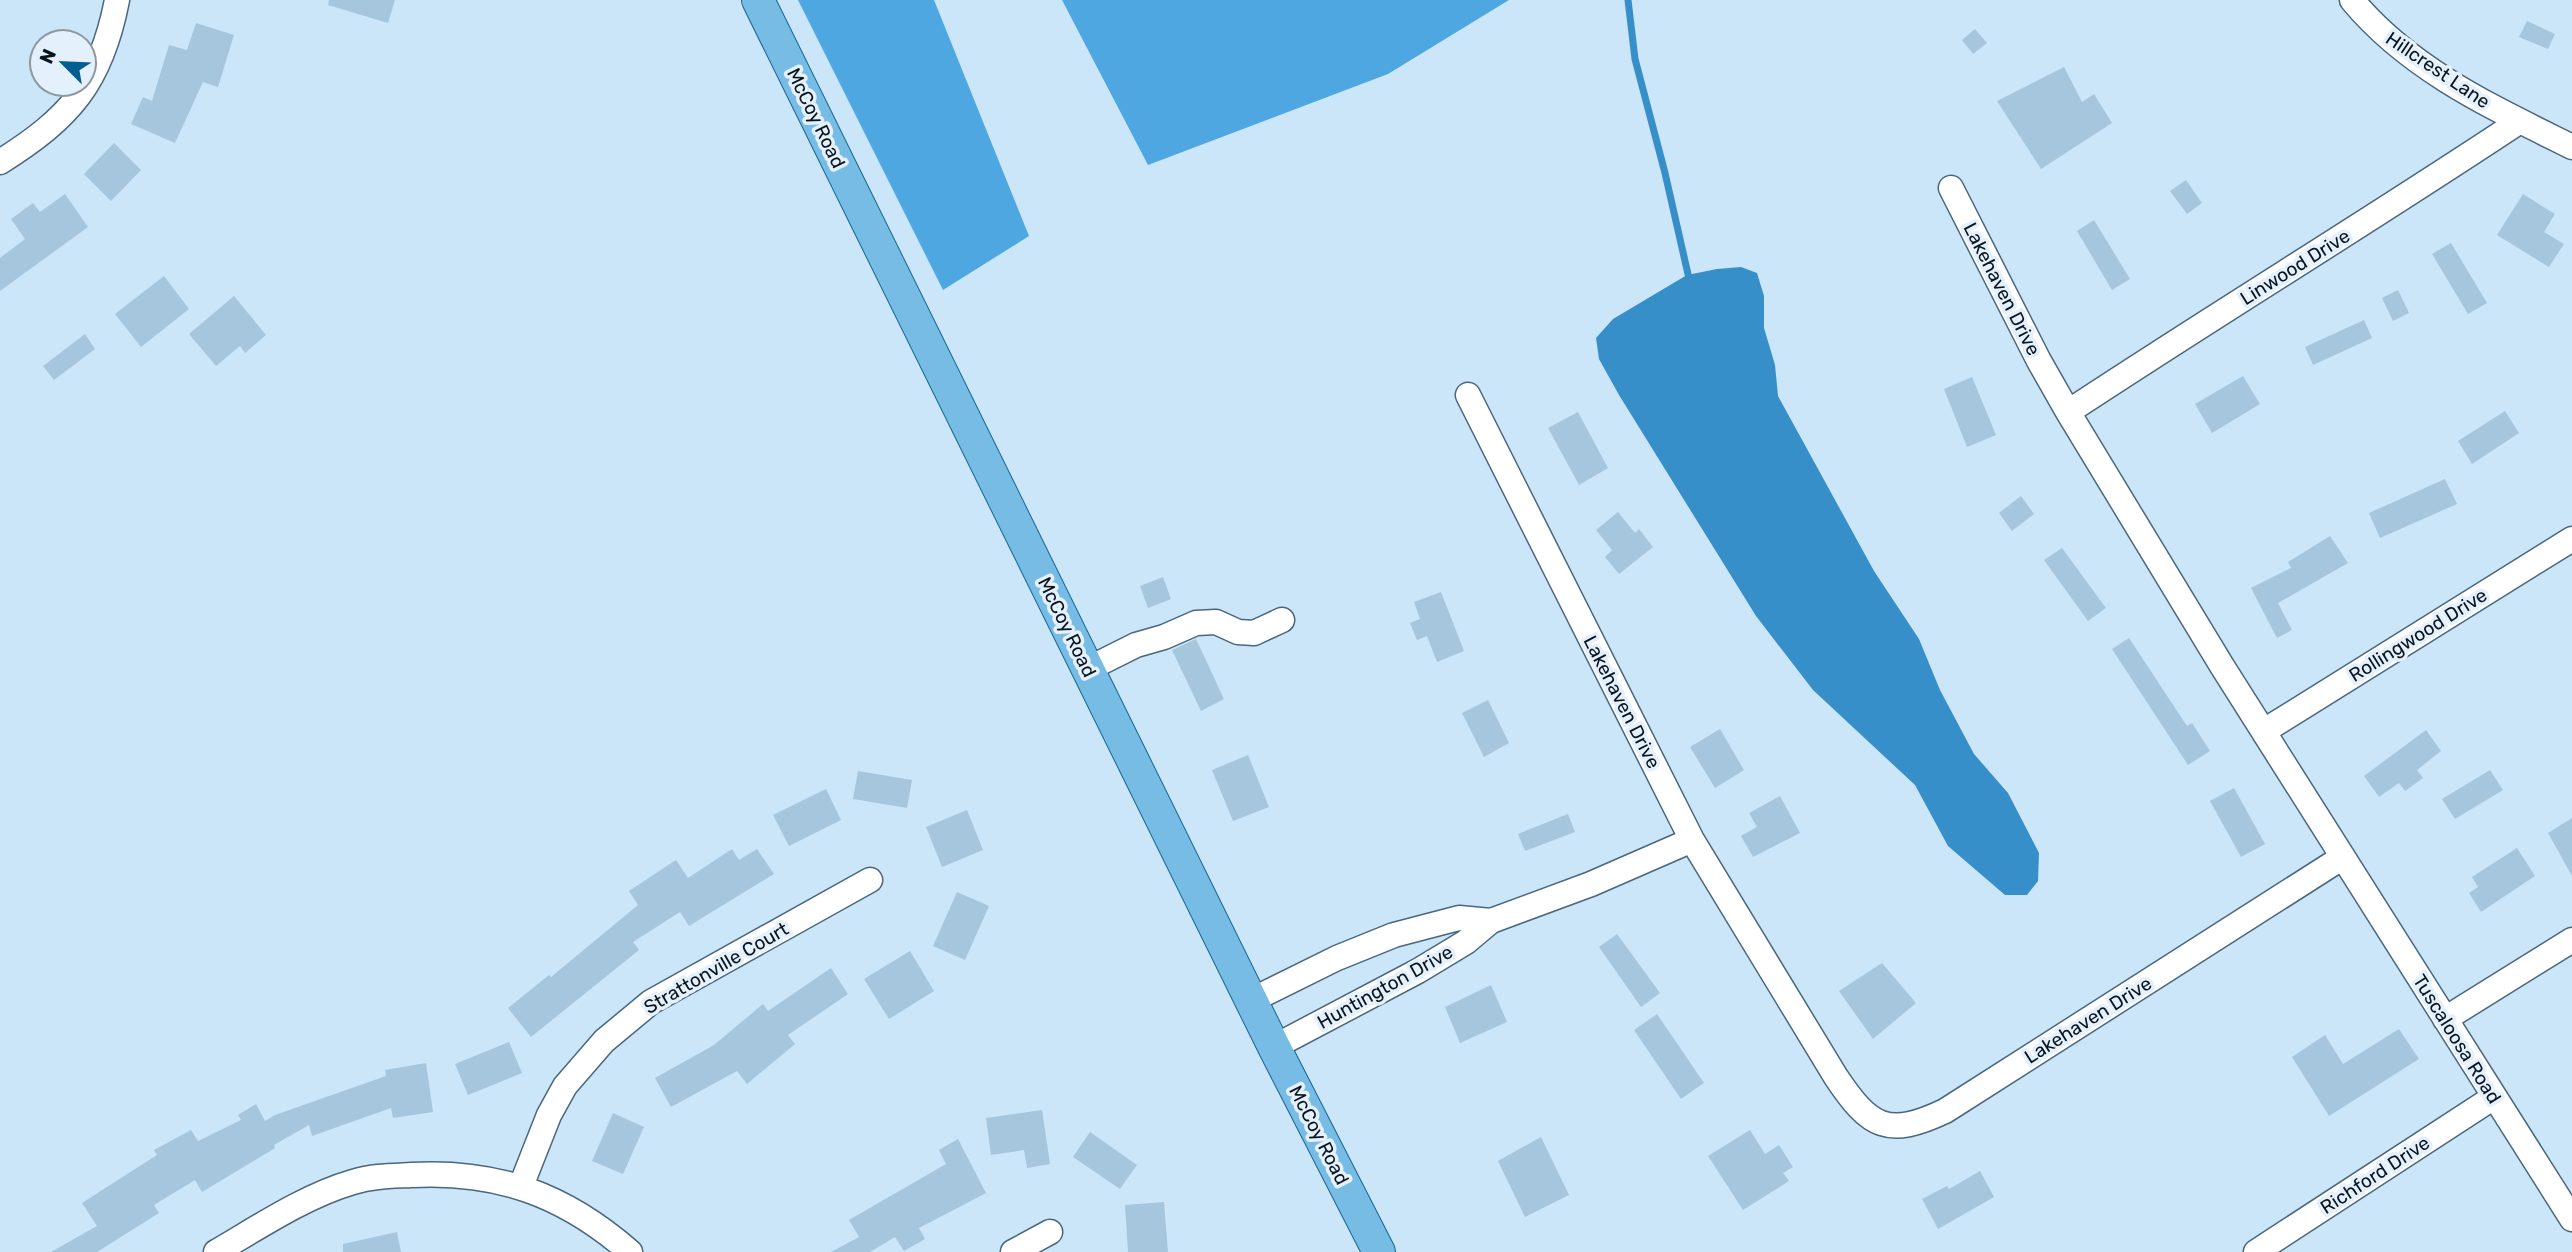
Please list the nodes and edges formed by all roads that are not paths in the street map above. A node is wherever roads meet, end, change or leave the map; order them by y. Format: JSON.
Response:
{"nodes":[{"id":1,"x":117,"y":0,"type":"edge"},
{"id":2,"x":758,"y":0,"type":"edge"},
{"id":3,"x":2351,"y":0,"type":"edge"},
{"id":4,"x":2520,"y":121,"type":"junction"},
{"id":5,"x":2572,"y":147,"type":"edge"},
{"id":6,"x":0,"y":162,"type":"edge"},
{"id":7,"x":1951,"y":188,"type":"dead end"},
{"id":8,"x":1468,"y":395,"type":"dead end"},
{"id":9,"x":2068,"y":412,"type":"junction"},
{"id":10,"x":2572,"y":539,"type":"edge"},
{"id":11,"x":1282,"y":620,"type":"dead end"},
{"id":12,"x":1088,"y":669,"type":"junction"},
{"id":13,"x":2264,"y":730,"type":"junction"},
{"id":14,"x":1692,"y":840,"type":"junction"},
{"id":15,"x":2343,"y":858,"type":"junction"},
{"id":16,"x":870,"y":880,"type":"dead end"},
{"id":17,"x":1491,"y":921,"type":"junction"},
{"id":18,"x":2572,"y":940,"type":"edge"},
{"id":19,"x":1251,"y":1000,"type":"junction"},
{"id":20,"x":2445,"y":1019,"type":"junction"},
{"id":21,"x":1274,"y":1047,"type":"junction"},
{"id":22,"x":2494,"y":1097,"type":"junction"},
{"id":23,"x":521,"y":1186,"type":"junction"},
{"id":24,"x":2572,"y":1219,"type":"edge"},
{"id":25,"x":1050,"y":1232,"type":"dead end"},
{"id":26,"x":216,"y":1252,"type":"edge"},
{"id":27,"x":630,"y":1252,"type":"edge"},
{"id":28,"x":1013,"y":1252,"type":"edge"},
{"id":29,"x":1378,"y":1252,"type":"edge"},
{"id":30,"x":2256,"y":1252,"type":"edge"}],
"edges":[{"from":1,"to":6,"type":"street"},
{"from":2,"to":12,"type":"main road","name":"McCoy Road"},
{"from":3,"to":4,"type":"street","name":"Hillcrest Lane"},
{"from":4,"to":5,"type":"street","name":"Hillcrest Lane"},
{"from":4,"to":9,"type":"street","name":"Linwood Drive"},
{"from":7,"to":9,"type":"street","name":"Lakehaven Drive"},
{"from":8,"to":14,"type":"street","name":"Lakehaven Drive"},
{"from":9,"to":13,"type":"street","name":"Lakehaven Drive"},
{"from":10,"to":13,"type":"street","name":"Rollingwood Drive"},
{"from":11,"to":12,"type":"street"},
{"from":12,"to":19,"type":"main road","name":"McCoy Road"},
{"from":13,"to":15,"type":"street","name":"Lakehaven Drive"},
{"from":14,"to":15,"type":"street","name":"Lakehaven Drive"},
{"from":14,"to":17,"type":"street","name":"Huntington Drive"},
{"from":15,"to":20,"type":"street","name":"Tuscaloosa Road"},
{"from":16,"to":23,"type":"street","name":"Strattonville Court"},
{"from":17,"to":19,"type":"street","name":"Huntington Drive"},
{"from":17,"to":21,"type":"street","name":"Huntington Drive"},
{"from":18,"to":20,"type":"street"},
{"from":19,"to":21,"type":"main road","name":"McCoy Road"},
{"from":20,"to":22,"type":"street","name":"Tuscaloosa Road"},
{"from":21,"to":29,"type":"main road","name":"McCoy Road"},
{"from":22,"to":24,"type":"street","name":"Tuscaloosa Road"},
{"from":22,"to":30,"type":"street","name":"Richford Drive"},
{"from":23,"to":26,"type":"street"},
{"from":23,"to":27,"type":"street"},
{"from":25,"to":28,"type":"street"}]}
